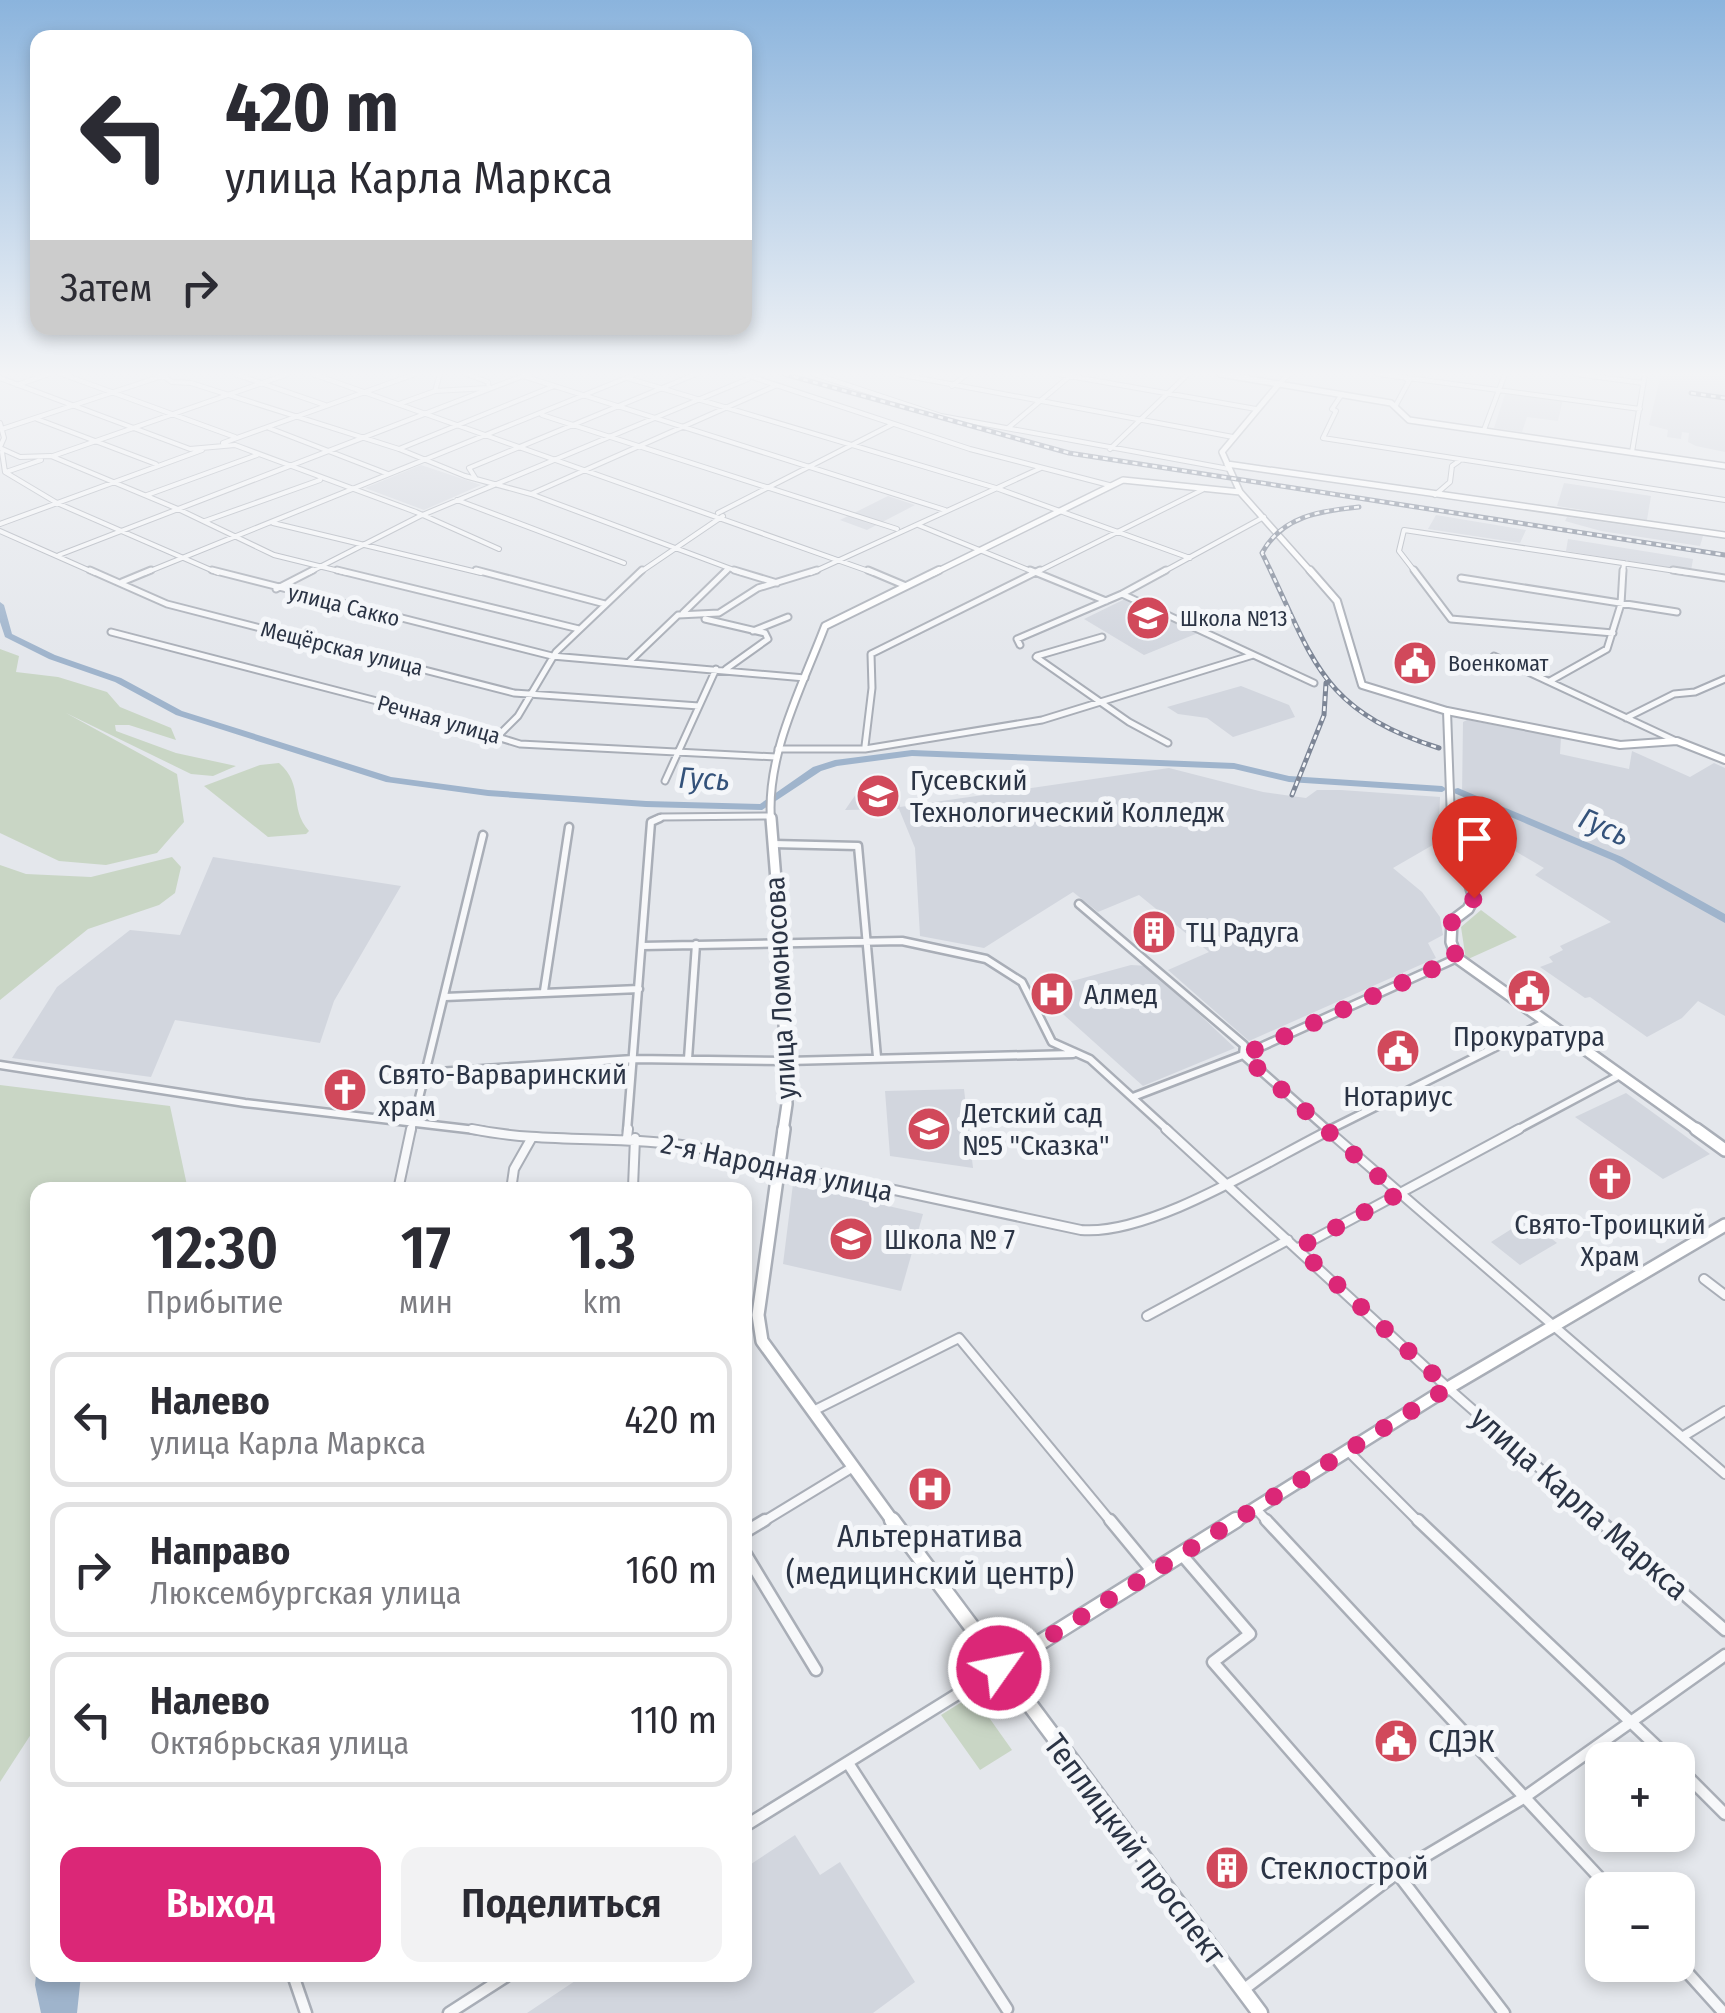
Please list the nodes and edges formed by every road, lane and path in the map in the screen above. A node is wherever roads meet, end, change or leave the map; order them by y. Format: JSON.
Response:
{"nodes":[{"id":1,"x":4,"y":468,"type":"edge"},
{"id":2,"x":17,"y":468,"type":"edge"},
{"id":3,"x":78,"y":468,"type":"edge"},
{"id":4,"x":150,"y":468,"type":"edge"},
{"id":5,"x":222,"y":468,"type":"edge"},
{"id":6,"x":286,"y":468,"type":"edge"},
{"id":7,"x":291,"y":468,"type":"edge"},
{"id":8,"x":374,"y":468,"type":"edge"},
{"id":9,"x":404,"y":468,"type":"edge"},
{"id":10,"x":449,"y":468,"type":"edge"},
{"id":11,"x":469,"y":468,"type":"edge"},
{"id":12,"x":530,"y":468,"type":"edge"},
{"id":13,"x":583,"y":468,"type":"edge"},
{"id":14,"x":701,"y":468,"type":"edge"},
{"id":15,"x":806,"y":468,"type":"edge"},
{"id":16,"x":816,"y":468,"type":"edge"},
{"id":17,"x":929,"y":468,"type":"edge"},
{"id":18,"x":1041,"y":468,"type":"joint"},
{"id":19,"x":1228,"y":468,"type":"edge"},
{"id":20,"x":1235,"y":468,"type":"edge"},
{"id":21,"x":1452,"y":468,"type":"edge"},
{"id":22,"x":1513,"y":468,"type":"edge"},
{"id":23,"x":586,"y":469,"type":"junction"},
{"id":24,"x":5,"y":472,"type":"junction"},
{"id":25,"x":389,"y":474,"type":"junction"},
{"id":26,"x":477,"y":479,"type":"junction"},
{"id":27,"x":326,"y":480,"type":"junction"},
{"id":28,"x":110,"y":482,"type":"junction"},
{"id":29,"x":492,"y":484,"type":"junction"},
{"id":30,"x":1109,"y":485,"type":"junction"},
{"id":31,"x":766,"y":488,"type":"junction"},
{"id":32,"x":996,"y":488,"type":"junction"},
{"id":33,"x":353,"y":489,"type":"junction"},
{"id":34,"x":1202,"y":490,"type":"junction"},
{"id":35,"x":1240,"y":492,"type":"junction"},
{"id":36,"x":531,"y":494,"type":"junction"},
{"id":37,"x":146,"y":495,"type":"junction"},
{"id":38,"x":1435,"y":495,"type":"junction"},
{"id":39,"x":456,"y":499,"type":"junction"},
{"id":40,"x":1725,"y":500,"type":"edge"},
{"id":41,"x":57,"y":504,"type":"junction"},
{"id":42,"x":178,"y":509,"type":"junction"},
{"id":43,"x":946,"y":510,"type":"junction"},
{"id":44,"x":1060,"y":511,"type":"junction"},
{"id":45,"x":720,"y":515,"type":"junction"},
{"id":46,"x":420,"y":516,"type":"junction"},
{"id":47,"x":1264,"y":517,"type":"junction"},
{"id":48,"x":205,"y":522,"type":"junction"},
{"id":49,"x":272,"y":522,"type":"junction"},
{"id":50,"x":917,"y":524,"type":"junction"},
{"id":51,"x":0,"y":527,"type":"edge"},
{"id":52,"x":898,"y":530,"type":"junction"},
{"id":53,"x":1115,"y":530,"type":"junction"},
{"id":54,"x":118,"y":531,"type":"junction"},
{"id":55,"x":1725,"y":534,"type":"edge"},
{"id":56,"x":235,"y":536,"type":"junction"},
{"id":57,"x":358,"y":545,"type":"junction"},
{"id":58,"x":672,"y":547,"type":"junction"},
{"id":59,"x":982,"y":549,"type":"junction"},
{"id":60,"x":500,"y":550,"type":"dead end"},
{"id":61,"x":59,"y":555,"type":"junction"},
{"id":62,"x":181,"y":558,"type":"junction"},
{"id":63,"x":1190,"y":558,"type":"junction"},
{"id":64,"x":844,"y":559,"type":"junction"},
{"id":65,"x":624,"y":563,"type":"dead end"},
{"id":66,"x":1624,"y":563,"type":"junction"},
{"id":67,"x":320,"y":564,"type":"junction"},
{"id":68,"x":729,"y":569,"type":"junction"},
{"id":69,"x":1034,"y":570,"type":"junction"},
{"id":70,"x":1461,"y":578,"type":"dead end"},
{"id":71,"x":1725,"y":578,"type":"edge"},
{"id":72,"x":122,"y":582,"type":"junction"},
{"id":73,"x":777,"y":583,"type":"junction"},
{"id":74,"x":906,"y":586,"type":"junction"},
{"id":75,"x":276,"y":589,"type":"junction"},
{"id":76,"x":1122,"y":594,"type":"junction"},
{"id":77,"x":1107,"y":602,"type":"junction"},
{"id":78,"x":606,"y":604,"type":"junction"},
{"id":79,"x":1621,"y":604,"type":"junction"},
{"id":80,"x":1678,"y":612,"type":"dead end"},
{"id":81,"x":683,"y":614,"type":"junction"},
{"id":82,"x":708,"y":616,"type":"junction"},
{"id":83,"x":788,"y":616,"type":"dead end"},
{"id":84,"x":579,"y":629,"type":"junction"},
{"id":85,"x":110,"y":632,"type":"dead end"},
{"id":86,"x":752,"y":632,"type":"junction"},
{"id":87,"x":1613,"y":633,"type":"junction"},
{"id":88,"x":1102,"y":637,"type":"dead end"},
{"id":89,"x":1020,"y":646,"type":"dead end"},
{"id":90,"x":1253,"y":655,"type":"junction"},
{"id":91,"x":552,"y":656,"type":"junction"},
{"id":92,"x":1494,"y":656,"type":"dead end"},
{"id":93,"x":629,"y":662,"type":"junction"},
{"id":94,"x":716,"y":668,"type":"junction"},
{"id":95,"x":725,"y":670,"type":"junction"},
{"id":96,"x":805,"y":678,"type":"junction"},
{"id":97,"x":1725,"y":678,"type":"edge"},
{"id":98,"x":1549,"y":682,"type":"junction"},
{"id":99,"x":1314,"y":683,"type":"dead end"},
{"id":100,"x":531,"y":696,"type":"junction"},
{"id":101,"x":1098,"y":700,"type":"junction"},
{"id":102,"x":699,"y":706,"type":"junction"},
{"id":103,"x":1446,"y":711,"type":"junction"},
{"id":104,"x":1626,"y":718,"type":"junction"},
{"id":105,"x":499,"y":734,"type":"junction"},
{"id":106,"x":1677,"y":741,"type":"junction"},
{"id":107,"x":1168,"y":744,"type":"dead end"},
{"id":108,"x":865,"y":746,"type":"junction"},
{"id":109,"x":675,"y":751,"type":"junction"},
{"id":110,"x":777,"y":753,"type":"junction"},
{"id":111,"x":1725,"y":760,"type":"edge"},
{"id":112,"x":665,"y":781,"type":"dead end"},
{"id":113,"x":769,"y":794,"type":"joint"},
{"id":114,"x":769,"y":812,"type":"junction"},
{"id":115,"x":569,"y":827,"type":"dead end"},
{"id":116,"x":482,"y":836,"type":"dead end"},
{"id":117,"x":773,"y":844,"type":"junction"},
{"id":118,"x":1079,"y":904,"type":"dead end"},
{"id":119,"x":867,"y":941,"type":"junction"},
{"id":120,"x":782,"y":942,"type":"junction"},
{"id":121,"x":696,"y":944,"type":"junction"},
{"id":122,"x":642,"y":946,"type":"junction"},
{"id":123,"x":1457,"y":958,"type":"junction"},
{"id":124,"x":639,"y":988,"type":"junction"},
{"id":125,"x":544,"y":991,"type":"junction"},
{"id":126,"x":446,"y":997,"type":"junction"},
{"id":127,"x":1544,"y":1023,"type":"junction"},
{"id":128,"x":1079,"y":1054,"type":"junction"},
{"id":129,"x":1243,"y":1055,"type":"junction"},
{"id":130,"x":877,"y":1057,"type":"junction"},
{"id":131,"x":633,"y":1058,"type":"junction"},
{"id":132,"x":688,"y":1058,"type":"junction"},
{"id":133,"x":787,"y":1061,"type":"junction"},
{"id":134,"x":0,"y":1065,"type":"edge"},
{"id":135,"x":422,"y":1074,"type":"junction"},
{"id":136,"x":1618,"y":1076,"type":"junction"},
{"id":137,"x":1133,"y":1097,"type":"junction"},
{"id":138,"x":412,"y":1122,"type":"junction"},
{"id":139,"x":1325,"y":1130,"type":"junction"},
{"id":140,"x":631,"y":1138,"type":"junction"},
{"id":141,"x":531,"y":1139,"type":"junction"},
{"id":142,"x":1725,"y":1150,"type":"edge"},
{"id":143,"x":778,"y":1168,"type":"junction"},
{"id":144,"x":400,"y":1182,"type":"edge"},
{"id":145,"x":512,"y":1182,"type":"edge"},
{"id":146,"x":633,"y":1182,"type":"edge"},
{"id":147,"x":1225,"y":1182,"type":"junction"},
{"id":148,"x":1398,"y":1194,"type":"junction"},
{"id":149,"x":1725,"y":1225,"type":"edge"},
{"id":150,"x":1288,"y":1240,"type":"junction"},
{"id":151,"x":1298,"y":1248,"type":"junction"},
{"id":152,"x":1704,"y":1279,"type":"dead end"},
{"id":153,"x":1725,"y":1295,"type":"edge"},
{"id":154,"x":1146,"y":1316,"type":"dead end"},
{"id":155,"x":1553,"y":1328,"type":"junction"},
{"id":156,"x":1448,"y":1388,"type":"junction"},
{"id":157,"x":812,"y":1411,"type":"junction"},
{"id":158,"x":1725,"y":1411,"type":"edge"},
{"id":159,"x":1682,"y":1437,"type":"junction"},
{"id":160,"x":1348,"y":1450,"type":"junction"},
{"id":161,"x":852,"y":1468,"type":"junction"},
{"id":162,"x":1725,"y":1474,"type":"edge"},
{"id":163,"x":1256,"y":1508,"type":"junction"},
{"id":164,"x":752,"y":1528,"type":"edge"},
{"id":165,"x":1181,"y":1554,"type":"junction"},
{"id":166,"x":752,"y":1565,"type":"edge"},
{"id":167,"x":1152,"y":1572,"type":"junction"},
{"id":168,"x":1725,"y":1630,"type":"edge"},
{"id":169,"x":1725,"y":1655,"type":"edge"},
{"id":170,"x":999,"y":1668,"type":"junction"},
{"id":171,"x":816,"y":1670,"type":"dead end"},
{"id":172,"x":1632,"y":1722,"type":"junction"},
{"id":173,"x":1652,"y":1742,"type":"edge"},
{"id":174,"x":848,"y":1763,"type":"junction"},
{"id":175,"x":1695,"y":1784,"type":"edge"},
{"id":176,"x":1525,"y":1797,"type":"junction"},
{"id":177,"x":1725,"y":1814,"type":"edge"},
{"id":178,"x":752,"y":1822,"type":"edge"},
{"id":179,"x":1594,"y":1872,"type":"edge"},
{"id":180,"x":1397,"y":1873,"type":"junction"},
{"id":181,"x":1695,"y":1981,"type":"edge"},
{"id":182,"x":295,"y":1982,"type":"edge"},
{"id":183,"x":497,"y":1982,"type":"edge"},
{"id":184,"x":1242,"y":1991,"type":"junction"},
{"id":185,"x":1006,"y":2009,"type":"dead end"},
{"id":186,"x":306,"y":2013,"type":"edge"},
{"id":187,"x":449,"y":2013,"type":"edge"},
{"id":188,"x":1260,"y":2013,"type":"edge"},
{"id":189,"x":1504,"y":2013,"type":"edge"},
{"id":190,"x":1724,"y":2013,"type":"edge"}],
"edges":[{"from":1,"to":24,"type":"street"},
{"from":2,"to":24,"type":"street"},
{"from":3,"to":28,"type":"street"},
{"from":4,"to":28,"type":"street"},
{"from":5,"to":37,"type":"street"},
{"from":6,"to":42,"type":"street"},
{"from":7,"to":27,"type":"street"},
{"from":8,"to":25,"type":"street"},
{"from":9,"to":25,"type":"street"},
{"from":10,"to":26,"type":"street"},
{"from":11,"to":26,"type":"street"},
{"from":12,"to":29,"type":"street"},
{"from":13,"to":23,"type":"street"},
{"from":14,"to":31,"type":"street"},
{"from":15,"to":31,"type":"street"},
{"from":16,"to":43,"type":"street"},
{"from":17,"to":32,"type":"street"},
{"from":18,"to":30,"type":"street"},
{"from":18,"to":32,"type":"street"},
{"from":19,"to":35,"type":"main road"},
{"from":20,"to":38,"type":"main road"},
{"from":21,"to":38,"type":"street"},
{"from":22,"to":40,"type":"street"},
{"from":23,"to":36,"type":"street"},
{"from":23,"to":45,"type":"street"},
{"from":24,"to":41,"type":"street","name":"улица Сакко"},
{"from":25,"to":33,"type":"street"},
{"from":26,"to":29,"type":"street"},
{"from":27,"to":33,"type":"street"},
{"from":27,"to":48,"type":"street"},
{"from":28,"to":37,"type":"street"},
{"from":28,"to":41,"type":"street"},
{"from":29,"to":36,"type":"street"},
{"from":29,"to":39,"type":"street"},
{"from":30,"to":34,"type":"main road"},
{"from":30,"to":44,"type":"main road"},
{"from":31,"to":45,"type":"street"},
{"from":31,"to":52,"type":"street"},
{"from":32,"to":43,"type":"street"},
{"from":32,"to":44,"type":"street"},
{"from":33,"to":46,"type":"street"},
{"from":33,"to":49,"type":"street"},
{"from":34,"to":35,"type":"main road"},
{"from":34,"to":53,"type":"street"},
{"from":35,"to":47,"type":"main road"},
{"from":36,"to":58,"type":"street"},
{"from":37,"to":42,"type":"street"},
{"from":38,"to":55,"type":"main road"},
{"from":39,"to":46,"type":"street"},
{"from":39,"to":65,"type":"street"},
{"from":41,"to":51,"type":"street"},
{"from":41,"to":54,"type":"street","name":"улица Сакко"},
{"from":42,"to":48,"type":"street"},
{"from":42,"to":54,"type":"street"},
{"from":43,"to":50,"type":"street"},
{"from":44,"to":53,"type":"street"},
{"from":44,"to":59,"type":"main road"},
{"from":45,"to":58,"type":"street"},
{"from":45,"to":64,"type":"street"},
{"from":46,"to":57,"type":"street"},
{"from":46,"to":60,"type":"street"},
{"from":47,"to":63,"type":"street"},
{"from":47,"to":103,"type":"main road"},
{"from":48,"to":56,"type":"street"},
{"from":49,"to":56,"type":"street"},
{"from":49,"to":57,"type":"street"},
{"from":50,"to":52,"type":"street"},
{"from":50,"to":59,"type":"street"},
{"from":51,"to":61,"type":"street","name":"Мещёрская улица"},
{"from":52,"to":64,"type":"street"},
{"from":53,"to":63,"type":"street"},
{"from":53,"to":69,"type":"street"},
{"from":54,"to":61,"type":"street"},
{"from":54,"to":62,"type":"street","name":"улица Сакко"},
{"from":56,"to":62,"type":"street"},
{"from":56,"to":67,"type":"street"},
{"from":57,"to":67,"type":"street"},
{"from":57,"to":78,"type":"street"},
{"from":58,"to":68,"type":"street"},
{"from":58,"to":78,"type":"street"},
{"from":59,"to":69,"type":"street"},
{"from":59,"to":74,"type":"main road"},
{"from":61,"to":72,"type":"street","name":"Мещёрская улица"},
{"from":62,"to":72,"type":"street"},
{"from":62,"to":75,"type":"street","name":"улица Сакко"},
{"from":63,"to":76,"type":"street"},
{"from":64,"to":73,"type":"street"},
{"from":64,"to":74,"type":"street"},
{"from":66,"to":71,"type":"street"},
{"from":66,"to":79,"type":"street"},
{"from":66,"to":87,"type":"street"},
{"from":67,"to":75,"type":"street"},
{"from":67,"to":84,"type":"street"},
{"from":68,"to":73,"type":"street"},
{"from":68,"to":81,"type":"street"},
{"from":69,"to":77,"type":"street"},
{"from":69,"to":108,"type":"street"},
{"from":70,"to":79,"type":"street"},
{"from":72,"to":100,"type":"street","name":"Мещёрская улица"},
{"from":73,"to":82,"type":"street"},
{"from":74,"to":96,"type":"main road"},
{"from":75,"to":91,"type":"street","name":"улица Сакко"},
{"from":76,"to":77,"type":"street"},
{"from":76,"to":90,"type":"street"},
{"from":77,"to":89,"type":"street"},
{"from":78,"to":84,"type":"street"},
{"from":79,"to":80,"type":"street"},
{"from":79,"to":87,"type":"street"},
{"from":81,"to":82,"type":"street"},
{"from":81,"to":93,"type":"street"},
{"from":82,"to":86,"type":"street"},
{"from":83,"to":86,"type":"street"},
{"from":84,"to":91,"type":"street"},
{"from":85,"to":105,"type":"street","name":"Речная улица"},
{"from":86,"to":95,"type":"street"},
{"from":87,"to":98,"type":"street"},
{"from":88,"to":101,"type":"street"},
{"from":90,"to":99,"type":"street"},
{"from":90,"to":101,"type":"street","name":"Речная улица"},
{"from":91,"to":93,"type":"street","name":"улица Сакко"},
{"from":91,"to":100,"type":"street"},
{"from":92,"to":98,"type":"street"},
{"from":93,"to":94,"type":"street","name":"улица Сакко"},
{"from":94,"to":95,"type":"street","name":"улица Сакко"},
{"from":94,"to":102,"type":"street"},
{"from":95,"to":96,"type":"street","name":"улица Сакко"},
{"from":96,"to":110,"type":"main road"},
{"from":97,"to":104,"type":"street"},
{"from":98,"to":104,"type":"street"},
{"from":100,"to":102,"type":"street","name":"Мещёрская улица"},
{"from":100,"to":105,"type":"street"},
{"from":101,"to":107,"type":"street"},
{"from":101,"to":108,"type":"street","name":"Речная улица"},
{"from":102,"to":109,"type":"street"},
{"from":103,"to":106,"type":"main road"},
{"from":103,"to":123,"type":"main road"},
{"from":104,"to":106,"type":"street"},
{"from":105,"to":109,"type":"street","name":"Речная улица"},
{"from":106,"to":111,"type":"main road"},
{"from":108,"to":110,"type":"street","name":"Речная улица"},
{"from":109,"to":110,"type":"street","name":"Речная улица"},
{"from":109,"to":112,"type":"street"},
{"from":110,"to":113,"type":"main road"},
{"from":113,"to":114,"type":"main road"},
{"from":114,"to":117,"type":"main road","name":"улица Ломоносова"},
{"from":114,"to":122,"type":"street"},
{"from":115,"to":125,"type":"street"},
{"from":116,"to":126,"type":"street"},
{"from":117,"to":119,"type":"street"},
{"from":117,"to":120,"type":"main road","name":"улица Ломоносова"},
{"from":118,"to":129,"type":"street"},
{"from":119,"to":120,"type":"street","name":"улица Карла Маркса"},
{"from":119,"to":128,"type":"street","name":"улица Карла Маркса"},
{"from":119,"to":130,"type":"street"},
{"from":120,"to":121,"type":"street","name":"улица Карла Маркса"},
{"from":120,"to":133,"type":"main road","name":"улица Ломоносова"},
{"from":121,"to":122,"type":"street","name":"улица Карла Маркса"},
{"from":121,"to":132,"type":"street"},
{"from":122,"to":124,"type":"street"},
{"from":123,"to":127,"type":"main road"},
{"from":123,"to":129,"type":"street"},
{"from":124,"to":125,"type":"street"},
{"from":124,"to":131,"type":"street"},
{"from":125,"to":126,"type":"street"},
{"from":126,"to":135,"type":"street"},
{"from":127,"to":136,"type":"main road"},
{"from":127,"to":139,"type":"street","name":"2-я Народная улица"},
{"from":128,"to":130,"type":"street"},
{"from":128,"to":137,"type":"street","name":"улица Карла Маркса"},
{"from":129,"to":137,"type":"street"},
{"from":129,"to":139,"type":"street"},
{"from":130,"to":133,"type":"street"},
{"from":131,"to":132,"type":"street"},
{"from":131,"to":135,"type":"street"},
{"from":131,"to":140,"type":"street"},
{"from":132,"to":133,"type":"street"},
{"from":133,"to":143,"type":"main road","name":"улица Ломоносова"},
{"from":134,"to":138,"type":"street","name":"2-я Народная улица"},
{"from":135,"to":138,"type":"street"},
{"from":136,"to":142,"type":"main road"},
{"from":136,"to":148,"type":"street"},
{"from":137,"to":147,"type":"street","name":"улица Карла Маркса"},
{"from":138,"to":141,"type":"street","name":"2-я Народная улица"},
{"from":138,"to":144,"type":"street"},
{"from":139,"to":147,"type":"street","name":"2-я Народная улица"},
{"from":139,"to":148,"type":"street"},
{"from":140,"to":141,"type":"street","name":"2-я Народная улица"},
{"from":140,"to":143,"type":"street","name":"2-я Народная улица"},
{"from":140,"to":146,"type":"street"},
{"from":141,"to":145,"type":"street"},
{"from":143,"to":147,"type":"street","name":"2-я Народная улица"},
{"from":143,"to":157,"type":"main road","name":"Теплицкий проспект"},
{"from":147,"to":150,"type":"street","name":"улица Карла Маркса"},
{"from":148,"to":151,"type":"street"},
{"from":148,"to":155,"type":"street"},
{"from":149,"to":155,"type":"main road"},
{"from":150,"to":151,"type":"street","name":"улица Карла Маркса"},
{"from":150,"to":154,"type":"street"},
{"from":151,"to":156,"type":"street","name":"улица Карла Маркса"},
{"from":152,"to":153,"type":"street"},
{"from":155,"to":156,"type":"main road"},
{"from":155,"to":159,"type":"street"},
{"from":156,"to":160,"type":"main road"},
{"from":156,"to":168,"type":"street","name":"улица Карла Маркса"},
{"from":157,"to":161,"type":"main road","name":"Теплицкий проспект"},
{"from":157,"to":167,"type":"street"},
{"from":158,"to":159,"type":"street"},
{"from":159,"to":162,"type":"street"},
{"from":160,"to":163,"type":"main road"},
{"from":160,"to":172,"type":"street"},
{"from":161,"to":164,"type":"street"},
{"from":161,"to":170,"type":"main road","name":"Теплицкий проспект"},
{"from":163,"to":165,"type":"main road"},
{"from":163,"to":176,"type":"street"},
{"from":165,"to":167,"type":"main road"},
{"from":165,"to":180,"type":"street"},
{"from":166,"to":171,"type":"street"},
{"from":167,"to":170,"type":"main road"},
{"from":169,"to":172,"type":"street"},
{"from":170,"to":174,"type":"street"},
{"from":170,"to":184,"type":"main road","name":"Теплицкий проспект"},
{"from":172,"to":173,"type":"street"},
{"from":172,"to":176,"type":"street"},
{"from":174,"to":178,"type":"street"},
{"from":174,"to":185,"type":"street"},
{"from":175,"to":177,"type":"street"},
{"from":176,"to":179,"type":"street"},
{"from":176,"to":180,"type":"street"},
{"from":180,"to":184,"type":"street"},
{"from":180,"to":189,"type":"street"},
{"from":181,"to":190,"type":"street"},
{"from":182,"to":186,"type":"street"},
{"from":183,"to":187,"type":"street"},
{"from":184,"to":188,"type":"main road","name":"Теплицкий проспект"}]}
